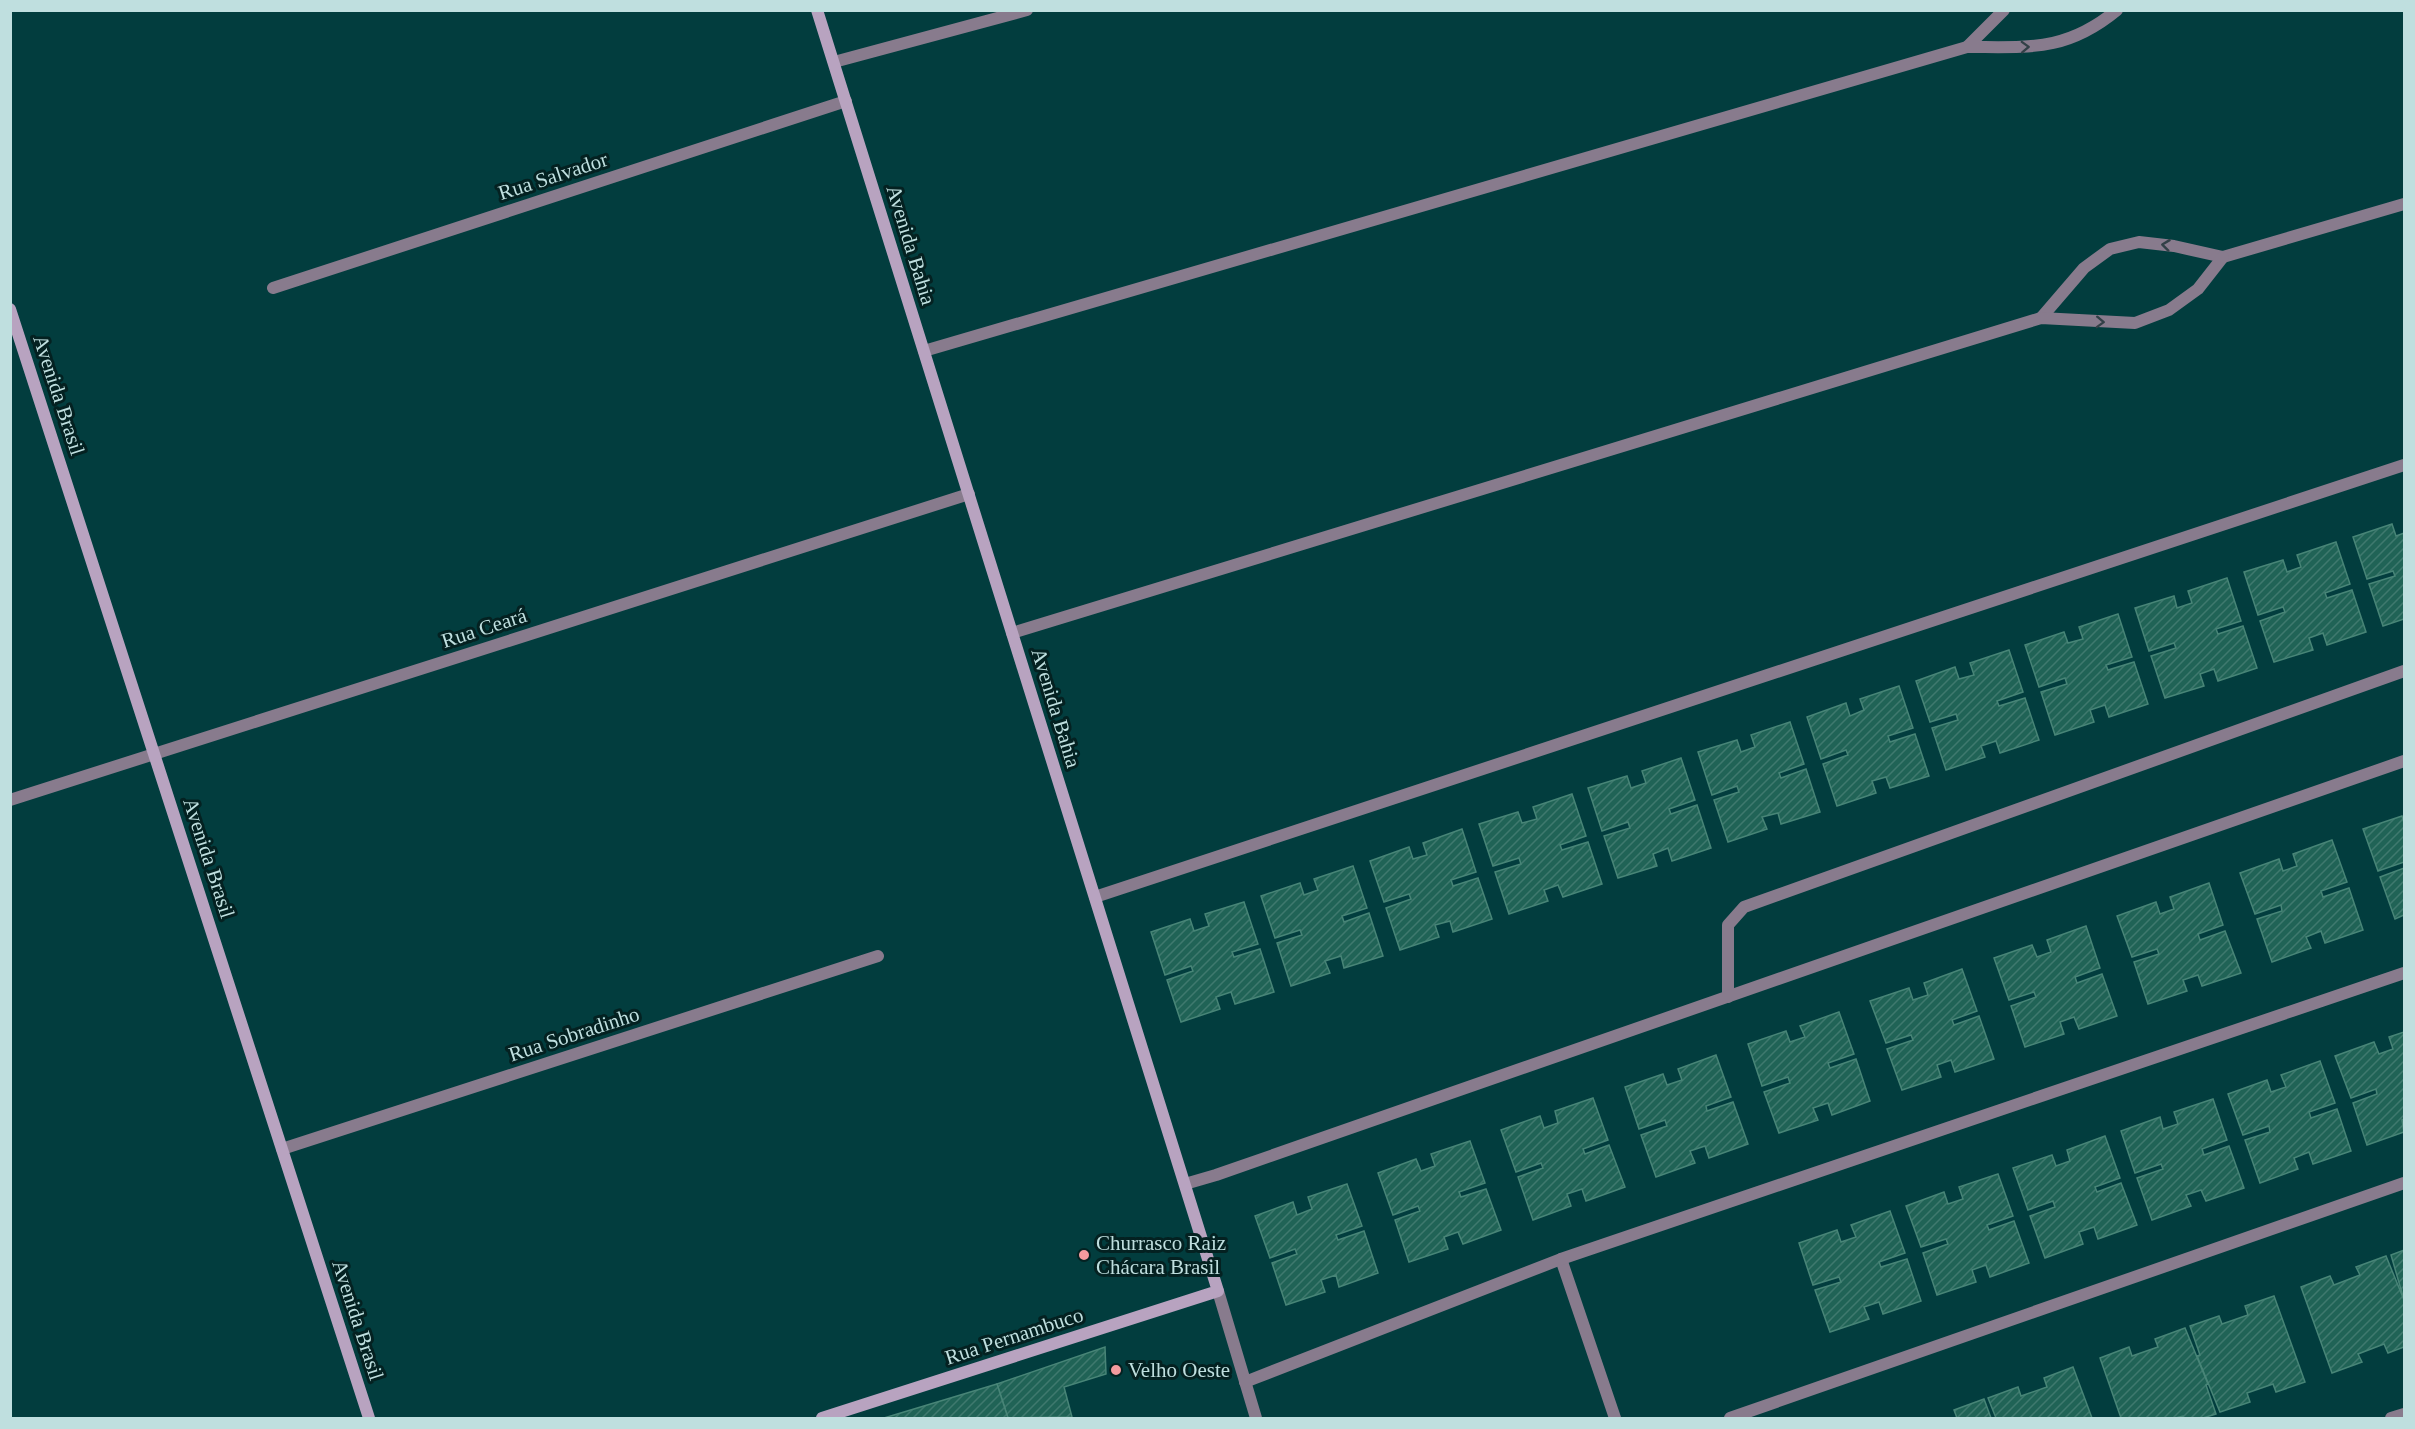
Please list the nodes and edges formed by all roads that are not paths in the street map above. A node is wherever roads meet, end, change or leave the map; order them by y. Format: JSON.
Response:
{"nodes":[{"id":1,"x":818,"y":10,"type":"edge"},
{"id":2,"x":1027,"y":10,"type":"edge"},
{"id":3,"x":2004,"y":10,"type":"edge"},
{"id":4,"x":2117,"y":10,"type":"edge"},
{"id":5,"x":1967,"y":47,"type":"junction"},
{"id":6,"x":834,"y":62,"type":"junction"},
{"id":7,"x":846,"y":101,"type":"junction"},
{"id":8,"x":2404,"y":204,"type":"edge"},
{"id":9,"x":2223,"y":257,"type":"junction"},
{"id":10,"x":273,"y":288,"type":"dead end"},
{"id":11,"x":10,"y":309,"type":"edge"},
{"id":12,"x":2041,"y":318,"type":"junction"},
{"id":13,"x":924,"y":351,"type":"junction"},
{"id":14,"x":2404,"y":465,"type":"edge"},
{"id":15,"x":969,"y":494,"type":"junction"},
{"id":16,"x":1012,"y":633,"type":"junction"},
{"id":17,"x":2404,"y":671,"type":"edge"},
{"id":18,"x":155,"y":753,"type":"junction"},
{"id":19,"x":2404,"y":761,"type":"edge"},
{"id":20,"x":10,"y":800,"type":"edge"},
{"id":21,"x":1095,"y":897,"type":"junction"},
{"id":22,"x":878,"y":956,"type":"dead end"},
{"id":23,"x":2404,"y":973,"type":"edge"},
{"id":24,"x":1728,"y":997,"type":"junction"},
{"id":25,"x":282,"y":1149,"type":"junction"},
{"id":26,"x":2404,"y":1183,"type":"edge"},
{"id":27,"x":1185,"y":1184,"type":"junction"},
{"id":28,"x":1561,"y":1259,"type":"junction"},
{"id":29,"x":1218,"y":1291,"type":"junction"},
{"id":30,"x":1245,"y":1382,"type":"junction"},
{"id":31,"x":2404,"y":1414,"type":"edge"},
{"id":32,"x":369,"y":1419,"type":"edge"},
{"id":33,"x":822,"y":1419,"type":"edge"},
{"id":34,"x":1256,"y":1419,"type":"edge"},
{"id":35,"x":1615,"y":1419,"type":"edge"},
{"id":36,"x":1730,"y":1419,"type":"edge"},
{"id":37,"x":2391,"y":1419,"type":"edge"}],
"edges":[{"from":1,"to":6,"type":"street","name":"Avenida Bahia"},
{"from":2,"to":6,"type":"street"},
{"from":3,"to":5,"type":"street"},
{"from":5,"to":4,"type":"street","one_way":true},
{"from":5,"to":13,"type":"street"},
{"from":6,"to":7,"type":"street","name":"Avenida Bahia"},
{"from":7,"to":10,"type":"street","name":"Rua Salvador"},
{"from":7,"to":13,"type":"street","name":"Avenida Bahia"},
{"from":8,"to":9,"type":"street"},
{"from":12,"to":9,"type":"street","one_way":true},
{"from":9,"to":12,"type":"street","one_way":true},
{"from":11,"to":18,"type":"street","name":"Avenida Brasil"},
{"from":12,"to":16,"type":"street"},
{"from":13,"to":15,"type":"street","name":"Avenida Bahia"},
{"from":14,"to":21,"type":"street"},
{"from":15,"to":16,"type":"street","name":"Avenida Bahia"},
{"from":15,"to":18,"type":"street","name":"Rua Ceará"},
{"from":16,"to":21,"type":"street","name":"Avenida Bahia"},
{"from":17,"to":24,"type":"street"},
{"from":18,"to":20,"type":"street","name":"Rua Ceará"},
{"from":18,"to":25,"type":"street","name":"Avenida Brasil"},
{"from":19,"to":24,"type":"street"},
{"from":21,"to":27,"type":"street","name":"Avenida Bahia"},
{"from":22,"to":25,"type":"street","name":"Rua Sobradinho"},
{"from":23,"to":28,"type":"street"},
{"from":24,"to":27,"type":"street"},
{"from":25,"to":32,"type":"street","name":"Avenida Brasil"},
{"from":26,"to":36,"type":"street"},
{"from":27,"to":29,"type":"street","name":"Avenida Bahia"},
{"from":28,"to":30,"type":"street"},
{"from":28,"to":35,"type":"street"},
{"from":29,"to":30,"type":"street","name":"Avenida Bahia"},
{"from":29,"to":33,"type":"street","name":"Rua Pernambuco"},
{"from":30,"to":34,"type":"street","name":"Avenida Bahia"},
{"from":31,"to":37,"type":"street"}]}
